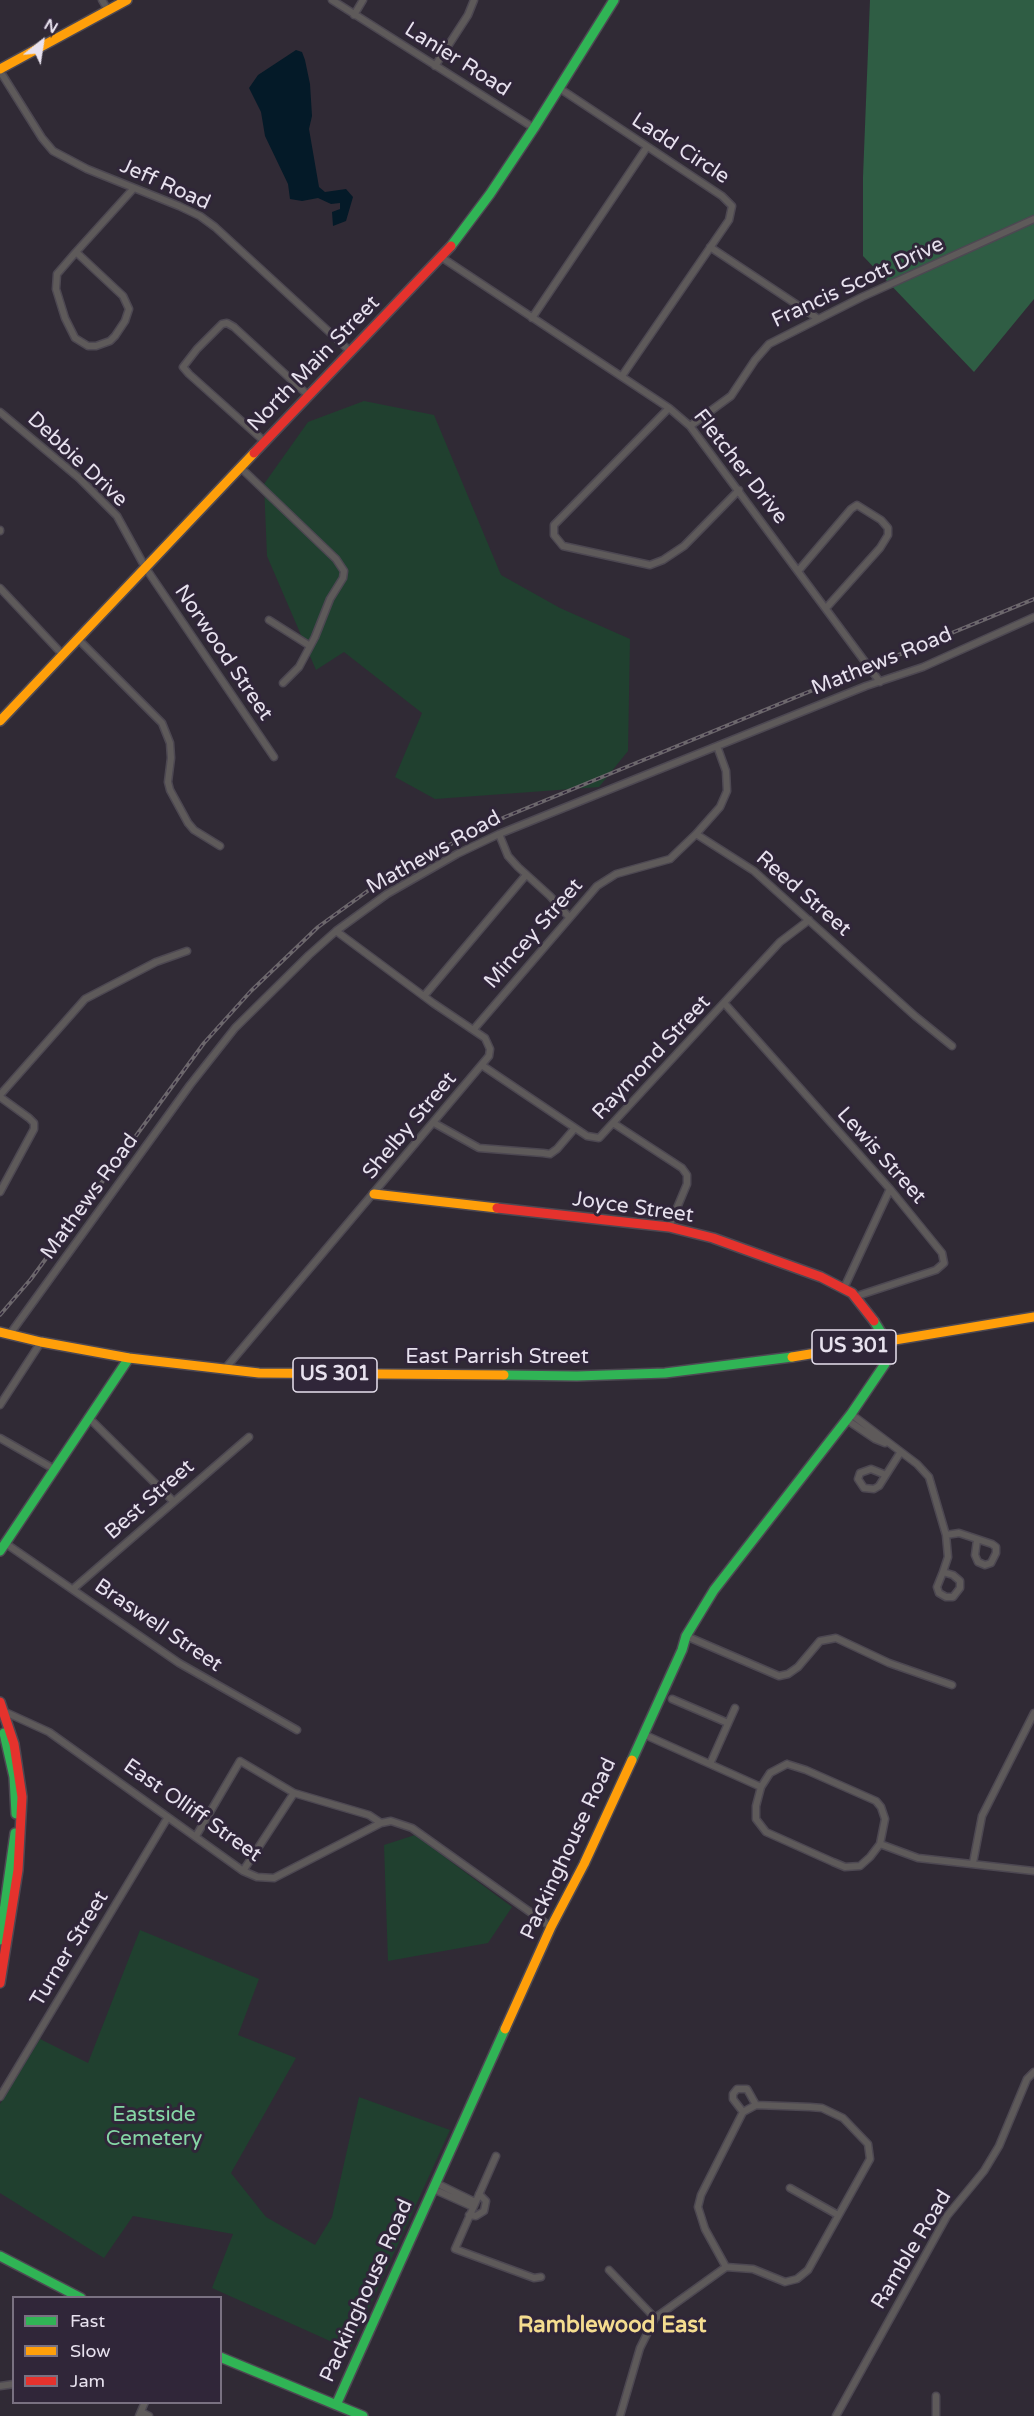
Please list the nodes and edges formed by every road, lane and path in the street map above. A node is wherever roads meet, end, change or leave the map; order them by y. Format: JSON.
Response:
{"nodes":[{"id":1,"x":102,"y":0,"type":"edge"},
{"id":2,"x":127,"y":0,"type":"edge"},
{"id":3,"x":332,"y":0,"type":"edge"},
{"id":4,"x":363,"y":0,"type":"edge"},
{"id":5,"x":474,"y":0,"type":"edge"},
{"id":6,"x":614,"y":0,"type":"edge"},
{"id":7,"x":108,"y":10,"type":"junction"},
{"id":8,"x":354,"y":15,"type":"junction"},
{"id":9,"x":435,"y":66,"type":"junction"},
{"id":10,"x":0,"y":70,"type":"edge"},
{"id":11,"x":559,"y":88,"type":"junction"},
{"id":12,"x":534,"y":128,"type":"junction"},
{"id":13,"x":647,"y":147,"type":"junction"},
{"id":14,"x":134,"y":188,"type":"junction"},
{"id":15,"x":1034,"y":219,"type":"edge"},
{"id":16,"x":710,"y":247,"type":"junction"},
{"id":17,"x":76,"y":252,"type":"junction"},
{"id":18,"x":441,"y":257,"type":"junction"},
{"id":19,"x":532,"y":318,"type":"junction"},
{"id":20,"x":817,"y":318,"type":"junction"},
{"id":21,"x":351,"y":352,"type":"junction"},
{"id":22,"x":622,"y":376,"type":"junction"},
{"id":23,"x":309,"y":396,"type":"junction"},
{"id":24,"x":669,"y":408,"type":"junction"},
{"id":25,"x":0,"y":412,"type":"edge"},
{"id":26,"x":690,"y":426,"type":"junction"},
{"id":27,"x":265,"y":442,"type":"junction"},
{"id":28,"x":241,"y":468,"type":"junction"},
{"id":29,"x":739,"y":490,"type":"junction"},
{"id":30,"x":145,"y":567,"type":"junction"},
{"id":31,"x":799,"y":570,"type":"junction"},
{"id":32,"x":0,"y":588,"type":"edge"},
{"id":33,"x":826,"y":607,"type":"junction"},
{"id":34,"x":1034,"y":617,"type":"edge"},
{"id":35,"x":269,"y":620,"type":"dead end"},
{"id":36,"x":78,"y":639,"type":"junction"},
{"id":37,"x":310,"y":646,"type":"junction"},
{"id":38,"x":63,"y":656,"type":"junction"},
{"id":39,"x":880,"y":682,"type":"junction"},
{"id":40,"x":283,"y":683,"type":"dead end"},
{"id":41,"x":0,"y":721,"type":"edge"},
{"id":42,"x":717,"y":746,"type":"junction"},
{"id":43,"x":274,"y":757,"type":"dead end"},
{"id":44,"x":499,"y":834,"type":"junction"},
{"id":45,"x":696,"y":834,"type":"junction"},
{"id":46,"x":220,"y":846,"type":"dead end"},
{"id":47,"x":526,"y":875,"type":"junction"},
{"id":48,"x":569,"y":917,"type":"junction"},
{"id":49,"x":808,"y":920,"type":"junction"},
{"id":50,"x":336,"y":931,"type":"junction"},
{"id":51,"x":187,"y":951,"type":"dead end"},
{"id":52,"x":424,"y":996,"type":"junction"},
{"id":53,"x":725,"y":1004,"type":"junction"},
{"id":54,"x":474,"y":1029,"type":"junction"},
{"id":55,"x":951,"y":1046,"type":"dead end"},
{"id":56,"x":483,"y":1066,"type":"junction"},
{"id":57,"x":0,"y":1096,"type":"edge"},
{"id":58,"x":434,"y":1123,"type":"junction"},
{"id":59,"x":613,"y":1123,"type":"junction"},
{"id":60,"x":575,"y":1128,"type":"junction"},
{"id":61,"x":890,"y":1189,"type":"junction"},
{"id":62,"x":0,"y":1192,"type":"edge"},
{"id":63,"x":374,"y":1194,"type":"junction"},
{"id":64,"x":669,"y":1227,"type":"junction"},
{"id":65,"x":844,"y":1288,"type":"junction"},
{"id":66,"x":857,"y":1296,"type":"junction"},
{"id":67,"x":1034,"y":1317,"type":"edge"},
{"id":68,"x":5,"y":1333,"type":"edge"},
{"id":69,"x":41,"y":1342,"type":"junction"},
{"id":70,"x":887,"y":1342,"type":"junction"},
{"id":71,"x":129,"y":1358,"type":"junction"},
{"id":72,"x":224,"y":1370,"type":"junction"},
{"id":73,"x":0,"y":1405,"type":"edge"},
{"id":74,"x":88,"y":1417,"type":"junction"},
{"id":75,"x":849,"y":1417,"type":"junction"},
{"id":76,"x":249,"y":1437,"type":"dead end"},
{"id":77,"x":0,"y":1438,"type":"edge"},
{"id":78,"x":900,"y":1453,"type":"junction"},
{"id":79,"x":54,"y":1469,"type":"junction"},
{"id":80,"x":886,"y":1475,"type":"junction"},
{"id":81,"x":173,"y":1501,"type":"junction"},
{"id":82,"x":946,"y":1535,"type":"junction"},
{"id":83,"x":977,"y":1540,"type":"dead end"},
{"id":84,"x":3,"y":1547,"type":"edge"},
{"id":85,"x":943,"y":1572,"type":"junction"},
{"id":86,"x":74,"y":1589,"type":"junction"},
{"id":87,"x":686,"y":1636,"type":"junction"},
{"id":88,"x":952,"y":1685,"type":"dead end"},
{"id":89,"x":672,"y":1699,"type":"dead end"},
{"id":90,"x":735,"y":1708,"type":"dead end"},
{"id":91,"x":1,"y":1710,"type":"edge"},
{"id":92,"x":1034,"y":1713,"type":"edge"},
{"id":93,"x":728,"y":1724,"type":"junction"},
{"id":94,"x":297,"y":1730,"type":"dead end"},
{"id":95,"x":643,"y":1734,"type":"junction"},
{"id":96,"x":710,"y":1764,"type":"junction"},
{"id":97,"x":761,"y":1787,"type":"junction"},
{"id":98,"x":294,"y":1793,"type":"junction"},
{"id":99,"x":168,"y":1817,"type":"junction"},
{"id":100,"x":381,"y":1822,"type":"junction"},
{"id":101,"x":196,"y":1836,"type":"junction"},
{"id":102,"x":880,"y":1844,"type":"junction"},
{"id":103,"x":973,"y":1863,"type":"junction"},
{"id":104,"x":243,"y":1871,"type":"junction"},
{"id":105,"x":1034,"y":1871,"type":"edge"},
{"id":106,"x":552,"y":1928,"type":"junction"},
{"id":107,"x":0,"y":1940,"type":"edge"},
{"id":108,"x":0,"y":1983,"type":"edge"},
{"id":109,"x":1034,"y":2072,"type":"edge"},
{"id":110,"x":0,"y":2097,"type":"edge"},
{"id":111,"x":756,"y":2105,"type":"junction"},
{"id":112,"x":743,"y":2112,"type":"junction"},
{"id":113,"x":496,"y":2156,"type":"dead end"},
{"id":114,"x":434,"y":2186,"type":"junction"},
{"id":115,"x":790,"y":2188,"type":"dead end"},
{"id":116,"x":479,"y":2194,"type":"junction"},
{"id":117,"x":474,"y":2205,"type":"junction"},
{"id":118,"x":469,"y":2215,"type":"junction"},
{"id":119,"x":838,"y":2215,"type":"junction"},
{"id":120,"x":0,"y":2256,"type":"edge"},
{"id":121,"x":726,"y":2267,"type":"junction"},
{"id":122,"x":609,"y":2270,"type":"dead end"},
{"id":123,"x":541,"y":2277,"type":"dead end"},
{"id":124,"x":77,"y":2296,"type":"edge"},
{"id":125,"x":655,"y":2318,"type":"junction"},
{"id":126,"x":222,"y":2358,"type":"edge"},
{"id":127,"x":936,"y":2396,"type":"dead end"},
{"id":128,"x":336,"y":2405,"type":"junction"},
{"id":129,"x":140,"y":2414,"type":"edge"},
{"id":130,"x":149,"y":2416,"type":"edge"},
{"id":131,"x":363,"y":2416,"type":"edge"},
{"id":132,"x":620,"y":2416,"type":"edge"},
{"id":133,"x":836,"y":2416,"type":"edge"},
{"id":134,"x":936,"y":2416,"type":"edge"}],
"edges":[{"from":1,"to":7,"type":"street"},
{"from":2,"to":7,"type":"street"},
{"from":3,"to":8,"type":"street","name":"Lanier Road"},
{"from":4,"to":8,"type":"street"},
{"from":5,"to":9,"type":"street"},
{"from":6,"to":11,"type":"street","name":"North Main Street"},
{"from":7,"to":10,"type":"street"},
{"from":8,"to":9,"type":"street","name":"Lanier Road"},
{"from":9,"to":12,"type":"street","name":"Lanier Road"},
{"from":10,"to":14,"type":"street","name":"Jeff Road"},
{"from":11,"to":12,"type":"street","name":"North Main Street"},
{"from":11,"to":13,"type":"street","name":"Ladd Circle"},
{"from":12,"to":18,"type":"street","name":"North Main Street"},
{"from":13,"to":16,"type":"street","name":"Ladd Circle"},
{"from":13,"to":19,"type":"street"},
{"from":14,"to":17,"type":"street"},
{"from":14,"to":21,"type":"street","name":"Jeff Road"},
{"from":15,"to":20,"type":"street","name":"Francis Scott Drive"},
{"from":16,"to":20,"type":"street"},
{"from":16,"to":22,"type":"street","name":"Ladd Circle"},
{"from":17,"to":17,"type":"street"},
{"from":18,"to":19,"type":"street","name":"Fletcher Drive"},
{"from":18,"to":21,"type":"street","name":"North Main Street"},
{"from":19,"to":22,"type":"street","name":"Fletcher Drive"},
{"from":20,"to":26,"type":"street","name":"Francis Scott Drive"},
{"from":21,"to":23,"type":"street","name":"North Main Street"},
{"from":22,"to":24,"type":"street","name":"Fletcher Drive"},
{"from":23,"to":27,"type":"street","name":"North Main Street"},
{"from":23,"to":27,"type":"street"},
{"from":24,"to":26,"type":"street","name":"Fletcher Drive"},
{"from":24,"to":29,"type":"street"},
{"from":25,"to":30,"type":"street","name":"Debbie Drive"},
{"from":26,"to":29,"type":"street","name":"Fletcher Drive"},
{"from":27,"to":28,"type":"street","name":"North Main Street"},
{"from":28,"to":30,"type":"street","name":"North Main Street"},
{"from":28,"to":37,"type":"street"},
{"from":29,"to":31,"type":"street","name":"Fletcher Drive"},
{"from":30,"to":36,"type":"street","name":"North Main Street"},
{"from":30,"to":43,"type":"street","name":"Norwood Street"},
{"from":31,"to":33,"type":"street","name":"Fletcher Drive"},
{"from":31,"to":33,"type":"street"},
{"from":32,"to":38,"type":"street"},
{"from":33,"to":39,"type":"street","name":"Fletcher Drive"},
{"from":34,"to":39,"type":"street","name":"Mathews Road"},
{"from":35,"to":37,"type":"street"},
{"from":36,"to":38,"type":"street","name":"North Main Street"},
{"from":36,"to":46,"type":"street"},
{"from":37,"to":40,"type":"street"},
{"from":38,"to":41,"type":"street","name":"North Main Street"},
{"from":39,"to":42,"type":"street","name":"Mathews Road"},
{"from":42,"to":44,"type":"street","name":"Mathews Road"},
{"from":42,"to":45,"type":"street","name":"Mincey Street"},
{"from":44,"to":47,"type":"street"},
{"from":44,"to":50,"type":"street","name":"Mathews Road"},
{"from":45,"to":48,"type":"street","name":"Mincey Street"},
{"from":45,"to":49,"type":"street","name":"Reed Street"},
{"from":47,"to":48,"type":"street"},
{"from":47,"to":52,"type":"street"},
{"from":48,"to":54,"type":"street","name":"Mincey Street"},
{"from":49,"to":53,"type":"street","name":"Raymond Street"},
{"from":49,"to":55,"type":"street","name":"Reed Street"},
{"from":50,"to":52,"type":"street","name":"Shelby Street"},
{"from":50,"to":68,"type":"street","name":"Mathews Road"},
{"from":51,"to":57,"type":"street"},
{"from":52,"to":54,"type":"street","name":"Shelby Street"},
{"from":53,"to":59,"type":"street","name":"Raymond Street"},
{"from":53,"to":61,"type":"street","name":"Lewis Street"},
{"from":54,"to":56,"type":"street","name":"Shelby Street"},
{"from":56,"to":58,"type":"street","name":"Shelby Street"},
{"from":56,"to":60,"type":"street"},
{"from":57,"to":62,"type":"street"},
{"from":58,"to":60,"type":"street","name":"Raymond Street"},
{"from":58,"to":63,"type":"street","name":"Shelby Street"},
{"from":59,"to":60,"type":"street","name":"Raymond Street"},
{"from":59,"to":64,"type":"street"},
{"from":61,"to":65,"type":"street"},
{"from":61,"to":66,"type":"street","name":"Lewis Street"},
{"from":63,"to":64,"type":"street","name":"Joyce Street"},
{"from":63,"to":72,"type":"street","name":"Shelby Street"},
{"from":64,"to":65,"type":"street","name":"Joyce Street"},
{"from":65,"to":66,"type":"street","name":"Joyce Street"},
{"from":66,"to":70,"type":"street","name":"Joyce Street"},
{"from":67,"to":70,"type":"street","number":"US 301"},
{"from":68,"to":69,"type":"street","name":"East Parrish Street","number":"US 301"},
{"from":69,"to":71,"type":"street","name":"East Parrish Street","number":"US 301"},
{"from":69,"to":73,"type":"street"},
{"from":70,"to":72,"type":"street","name":"East Parrish Street","number":"US 301"},
{"from":70,"to":75,"type":"street","name":"Packinghouse Road"},
{"from":71,"to":72,"type":"street","name":"East Parrish Street","number":"US 301"},
{"from":71,"to":74,"type":"street"},
{"from":74,"to":79,"type":"street"},
{"from":74,"to":81,"type":"street"},
{"from":75,"to":78,"type":"street"},
{"from":75,"to":87,"type":"street","name":"Packinghouse Road"},
{"from":76,"to":81,"type":"street","name":"Best Street"},
{"from":77,"to":79,"type":"street"},
{"from":78,"to":80,"type":"street"},
{"from":78,"to":82,"type":"street"},
{"from":79,"to":84,"type":"street"},
{"from":80,"to":80,"type":"street"},
{"from":81,"to":86,"type":"street","name":"Best Street"},
{"from":82,"to":83,"type":"street"},
{"from":82,"to":85,"type":"street"},
{"from":84,"to":86,"type":"street","name":"Braswell Street"},
{"from":85,"to":85,"type":"street"},
{"from":86,"to":94,"type":"street","name":"Braswell Street"},
{"from":87,"to":88,"type":"street"},
{"from":87,"to":95,"type":"street","name":"Packinghouse Road"},
{"from":89,"to":93,"type":"street"},
{"from":90,"to":93,"type":"street"},
{"from":91,"to":99,"type":"street","name":"East Olliff Street"},
{"from":91,"to":107,"type":"street"},
{"from":91,"to":108,"type":"street"},
{"from":92,"to":103,"type":"street"},
{"from":93,"to":96,"type":"street"},
{"from":95,"to":96,"type":"street"},
{"from":95,"to":106,"type":"street","name":"Packinghouse Road"},
{"from":96,"to":97,"type":"street"},
{"from":97,"to":102,"type":"street"},
{"from":97,"to":102,"type":"street"},
{"from":98,"to":100,"type":"street"},
{"from":98,"to":101,"type":"street"},
{"from":98,"to":104,"type":"street"},
{"from":99,"to":101,"type":"street","name":"East Olliff Street"},
{"from":99,"to":110,"type":"street","name":"Turner Street"},
{"from":100,"to":104,"type":"street","name":"East Olliff Street"},
{"from":100,"to":106,"type":"street"},
{"from":101,"to":104,"type":"street","name":"East Olliff Street"},
{"from":102,"to":103,"type":"street"},
{"from":103,"to":105,"type":"street"},
{"from":106,"to":114,"type":"street","name":"Packinghouse Road"},
{"from":109,"to":133,"type":"street","name":"Ramble Road"},
{"from":111,"to":112,"type":"street"},
{"from":111,"to":112,"type":"street"},
{"from":111,"to":119,"type":"street"},
{"from":112,"to":121,"type":"street"},
{"from":113,"to":116,"type":"street"},
{"from":114,"to":117,"type":"street"},
{"from":114,"to":128,"type":"street","name":"Packinghouse Road"},
{"from":115,"to":119,"type":"street"},
{"from":116,"to":117,"type":"street"},
{"from":116,"to":118,"type":"street"},
{"from":117,"to":118,"type":"street"},
{"from":118,"to":123,"type":"street"},
{"from":119,"to":121,"type":"street"},
{"from":120,"to":124,"type":"street"},
{"from":121,"to":125,"type":"street"},
{"from":122,"to":125,"type":"street"},
{"from":125,"to":132,"type":"street"},
{"from":126,"to":128,"type":"street"},
{"from":127,"to":134,"type":"street"},
{"from":128,"to":131,"type":"street"},
{"from":129,"to":130,"type":"street"}]}
